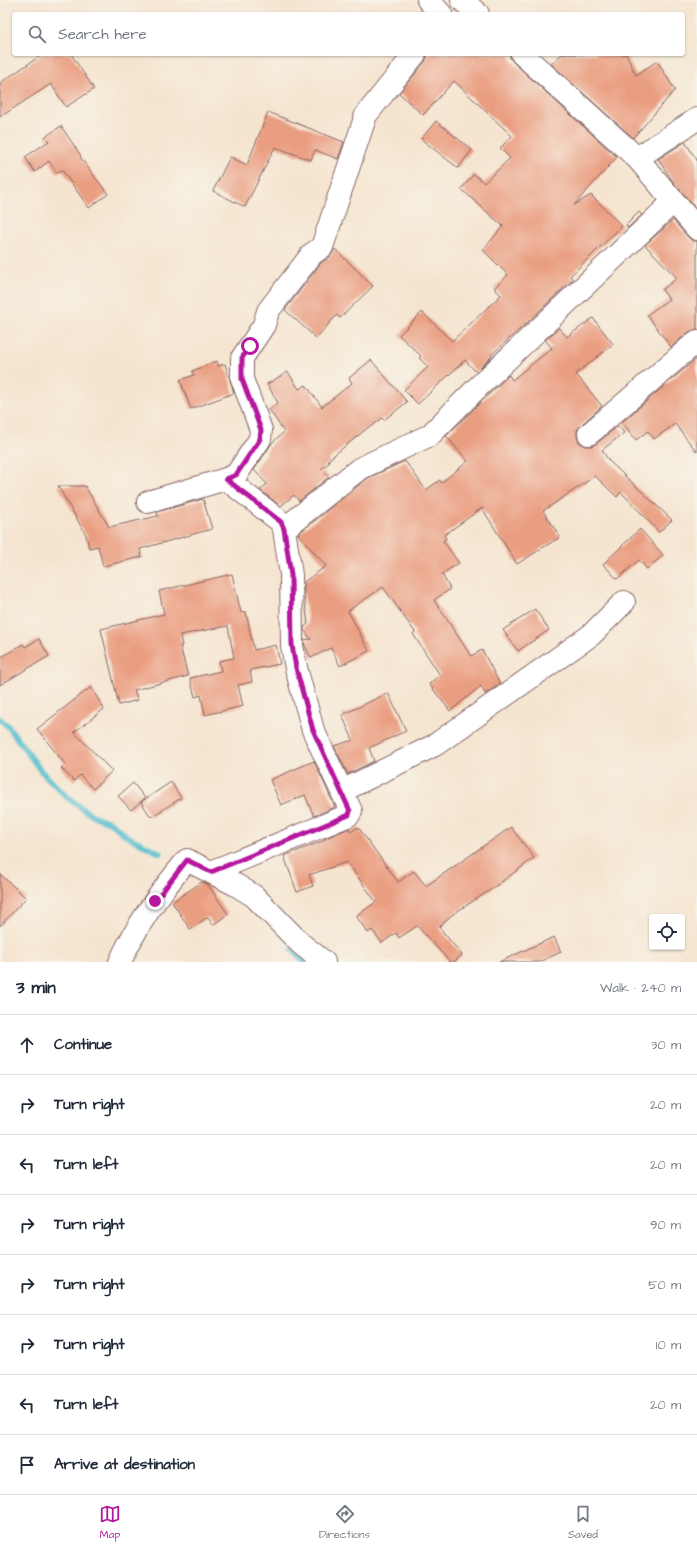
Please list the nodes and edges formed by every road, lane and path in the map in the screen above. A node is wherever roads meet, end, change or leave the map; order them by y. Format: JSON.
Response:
{"nodes":[{"id":1,"x":428,"y":0,"type":"edge"},
{"id":2,"x":461,"y":0,"type":"edge"},
{"id":3,"x":439,"y":12,"type":"edge"},
{"id":4,"x":450,"y":12,"type":"edge"},
{"id":5,"x":476,"y":12,"type":"edge"},
{"id":6,"x":413,"y":56,"type":"edge"},
{"id":7,"x":524,"y":56,"type":"edge"},
{"id":8,"x":697,"y":119,"type":"edge"},
{"id":9,"x":637,"y":158,"type":"junction"},
{"id":10,"x":674,"y":201,"type":"junction"},
{"id":11,"x":697,"y":229,"type":"edge"},
{"id":12,"x":697,"y":341,"type":"edge"},
{"id":13,"x":589,"y":434,"type":"dead end"},
{"id":14,"x":226,"y":479,"type":"junction"},
{"id":15,"x":148,"y":502,"type":"dead end"},
{"id":16,"x":284,"y":529,"type":"junction"},
{"id":17,"x":624,"y":602,"type":"dead end"},
{"id":18,"x":342,"y":791,"type":"junction"},
{"id":19,"x":211,"y":872,"type":"junction"},
{"id":20,"x":120,"y":962,"type":"edge"},
{"id":21,"x":324,"y":962,"type":"edge"}],
"edges":[{"from":1,"to":3,"type":"street"},
{"from":2,"to":4,"type":"street"},
{"from":2,"to":5,"type":"street"},
{"from":6,"to":14,"type":"street"},
{"from":7,"to":9,"type":"street"},
{"from":8,"to":9,"type":"street"},
{"from":9,"to":10,"type":"street"},
{"from":10,"to":11,"type":"street"},
{"from":10,"to":16,"type":"street"},
{"from":12,"to":13,"type":"street"},
{"from":14,"to":15,"type":"street"},
{"from":14,"to":16,"type":"street"},
{"from":16,"to":18,"type":"street"},
{"from":17,"to":18,"type":"street"},
{"from":18,"to":19,"type":"street"},
{"from":19,"to":20,"type":"street"},
{"from":19,"to":21,"type":"street"}]}
